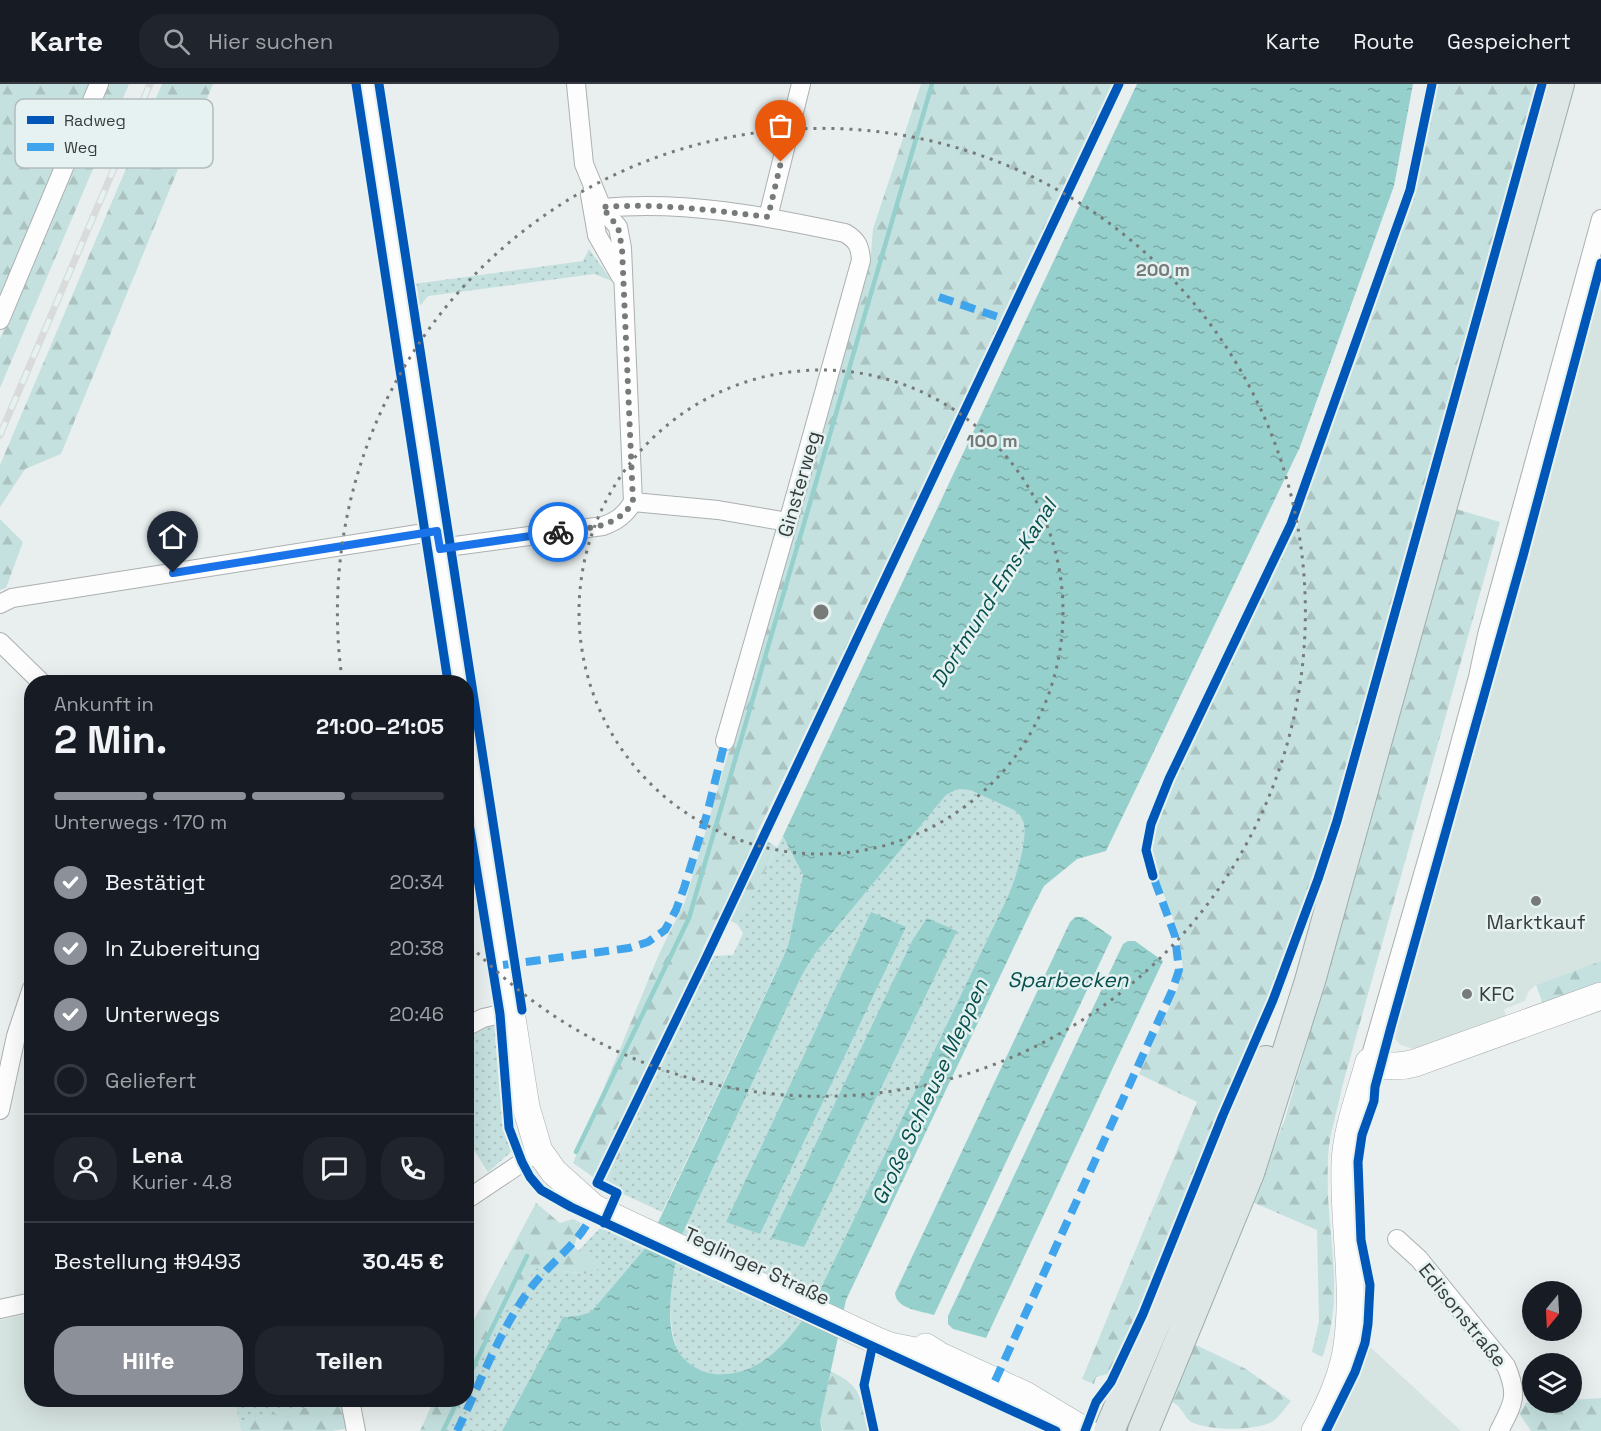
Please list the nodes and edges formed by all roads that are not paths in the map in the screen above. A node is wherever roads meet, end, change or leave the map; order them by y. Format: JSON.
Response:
{"nodes":[{"id":1,"x":99,"y":84,"type":"edge"},
{"id":2,"x":368,"y":84,"type":"edge"},
{"id":3,"x":576,"y":84,"type":"edge"},
{"id":4,"x":801,"y":84,"type":"edge"},
{"id":5,"x":1559,"y":84,"type":"edge"},
{"id":6,"x":93,"y":99,"type":"edge"},
{"id":7,"x":584,"y":164,"type":"junction"},
{"id":8,"x":64,"y":168,"type":"edge"},
{"id":9,"x":602,"y":207,"type":"junction"},
{"id":10,"x":768,"y":217,"type":"junction"},
{"id":11,"x":1601,"y":219,"type":"edge"},
{"id":12,"x":1598,"y":238,"type":"edge"},
{"id":13,"x":624,"y":281,"type":"junction"},
{"id":14,"x":0,"y":320,"type":"edge"},
{"id":15,"x":633,"y":502,"type":"junction"},
{"id":16,"x":789,"y":522,"type":"junction"},
{"id":17,"x":438,"y":540,"type":"junction"},
{"id":18,"x":0,"y":604,"type":"edge"},
{"id":19,"x":0,"y":642,"type":"edge"},
{"id":20,"x":34,"y":675,"type":"edge"},
{"id":21,"x":459,"y":675,"type":"edge"},
{"id":22,"x":725,"y":741,"type":"dead end"},
{"id":23,"x":474,"y":778,"type":"edge"},
{"id":24,"x":1340,"y":874,"type":"junction"},
{"id":25,"x":1601,"y":996,"type":"edge"},
{"id":26,"x":24,"y":1012,"type":"edge"},
{"id":27,"x":510,"y":1012,"type":"junction"},
{"id":28,"x":474,"y":1023,"type":"edge"},
{"id":29,"x":1369,"y":1062,"type":"junction"},
{"id":30,"x":0,"y":1110,"type":"edge"},
{"id":31,"x":539,"y":1152,"type":"junction"},
{"id":32,"x":571,"y":1185,"type":"junction"},
{"id":33,"x":474,"y":1195,"type":"edge"},
{"id":34,"x":648,"y":1224,"type":"junction"},
{"id":35,"x":1397,"y":1239,"type":"dead end"},
{"id":36,"x":24,"y":1304,"type":"edge"},
{"id":37,"x":1349,"y":1304,"type":"junction"},
{"id":38,"x":0,"y":1309,"type":"edge"},
{"id":39,"x":1025,"y":1395,"type":"junction"},
{"id":40,"x":351,"y":1407,"type":"edge"},
{"id":41,"x":1120,"y":1428,"type":"edge"},
{"id":42,"x":356,"y":1431,"type":"edge"},
{"id":43,"x":1085,"y":1431,"type":"edge"},
{"id":44,"x":1143,"y":1431,"type":"edge"},
{"id":45,"x":1298,"y":1431,"type":"edge"},
{"id":46,"x":1315,"y":1431,"type":"edge"},
{"id":47,"x":1499,"y":1431,"type":"edge"}],
"edges":[{"from":1,"to":6,"type":"street"},
{"from":2,"to":17,"type":"street"},
{"from":3,"to":7,"type":"street"},
{"from":4,"to":10,"type":"street"},
{"from":5,"to":24,"type":"main road"},
{"from":7,"to":9,"type":"street"},
{"from":7,"to":13,"type":"street"},
{"from":8,"to":14,"type":"street"},
{"from":9,"to":10,"type":"street"},
{"from":9,"to":13,"type":"street"},
{"from":10,"to":16,"type":"street","name":"Ginsterweg"},
{"from":11,"to":12,"type":"street"},
{"from":12,"to":29,"type":"street"},
{"from":13,"to":15,"type":"street"},
{"from":15,"to":16,"type":"street"},
{"from":15,"to":17,"type":"street"},
{"from":16,"to":22,"type":"street","name":"Ginsterweg"},
{"from":17,"to":18,"type":"street"},
{"from":17,"to":21,"type":"street"},
{"from":19,"to":20,"type":"street"},
{"from":23,"to":27,"type":"street","name":"Teglinger Straße"},
{"from":24,"to":41,"type":"main road"},
{"from":24,"to":44,"type":"main road"},
{"from":25,"to":29,"type":"street"},
{"from":26,"to":30,"type":"street"},
{"from":27,"to":28,"type":"street"},
{"from":27,"to":31,"type":"street","name":"Teglinger Straße"},
{"from":29,"to":37,"type":"street"},
{"from":31,"to":32,"type":"street","name":"Teglinger Straße"},
{"from":31,"to":33,"type":"street"},
{"from":32,"to":34,"type":"street","name":"Teglinger Straße"},
{"from":32,"to":34,"type":"street","name":"Teglinger Straße"},
{"from":34,"to":39,"type":"street","name":"Teglinger Straße"},
{"from":35,"to":47,"type":"street","name":"Edisonstraße"},
{"from":36,"to":38,"type":"street"},
{"from":37,"to":45,"type":"street"},
{"from":37,"to":46,"type":"street"},
{"from":39,"to":41,"type":"street","name":"Teglinger Straße"},
{"from":39,"to":43,"type":"street","name":"Teglinger Straße"},
{"from":40,"to":42,"type":"street"}]}
